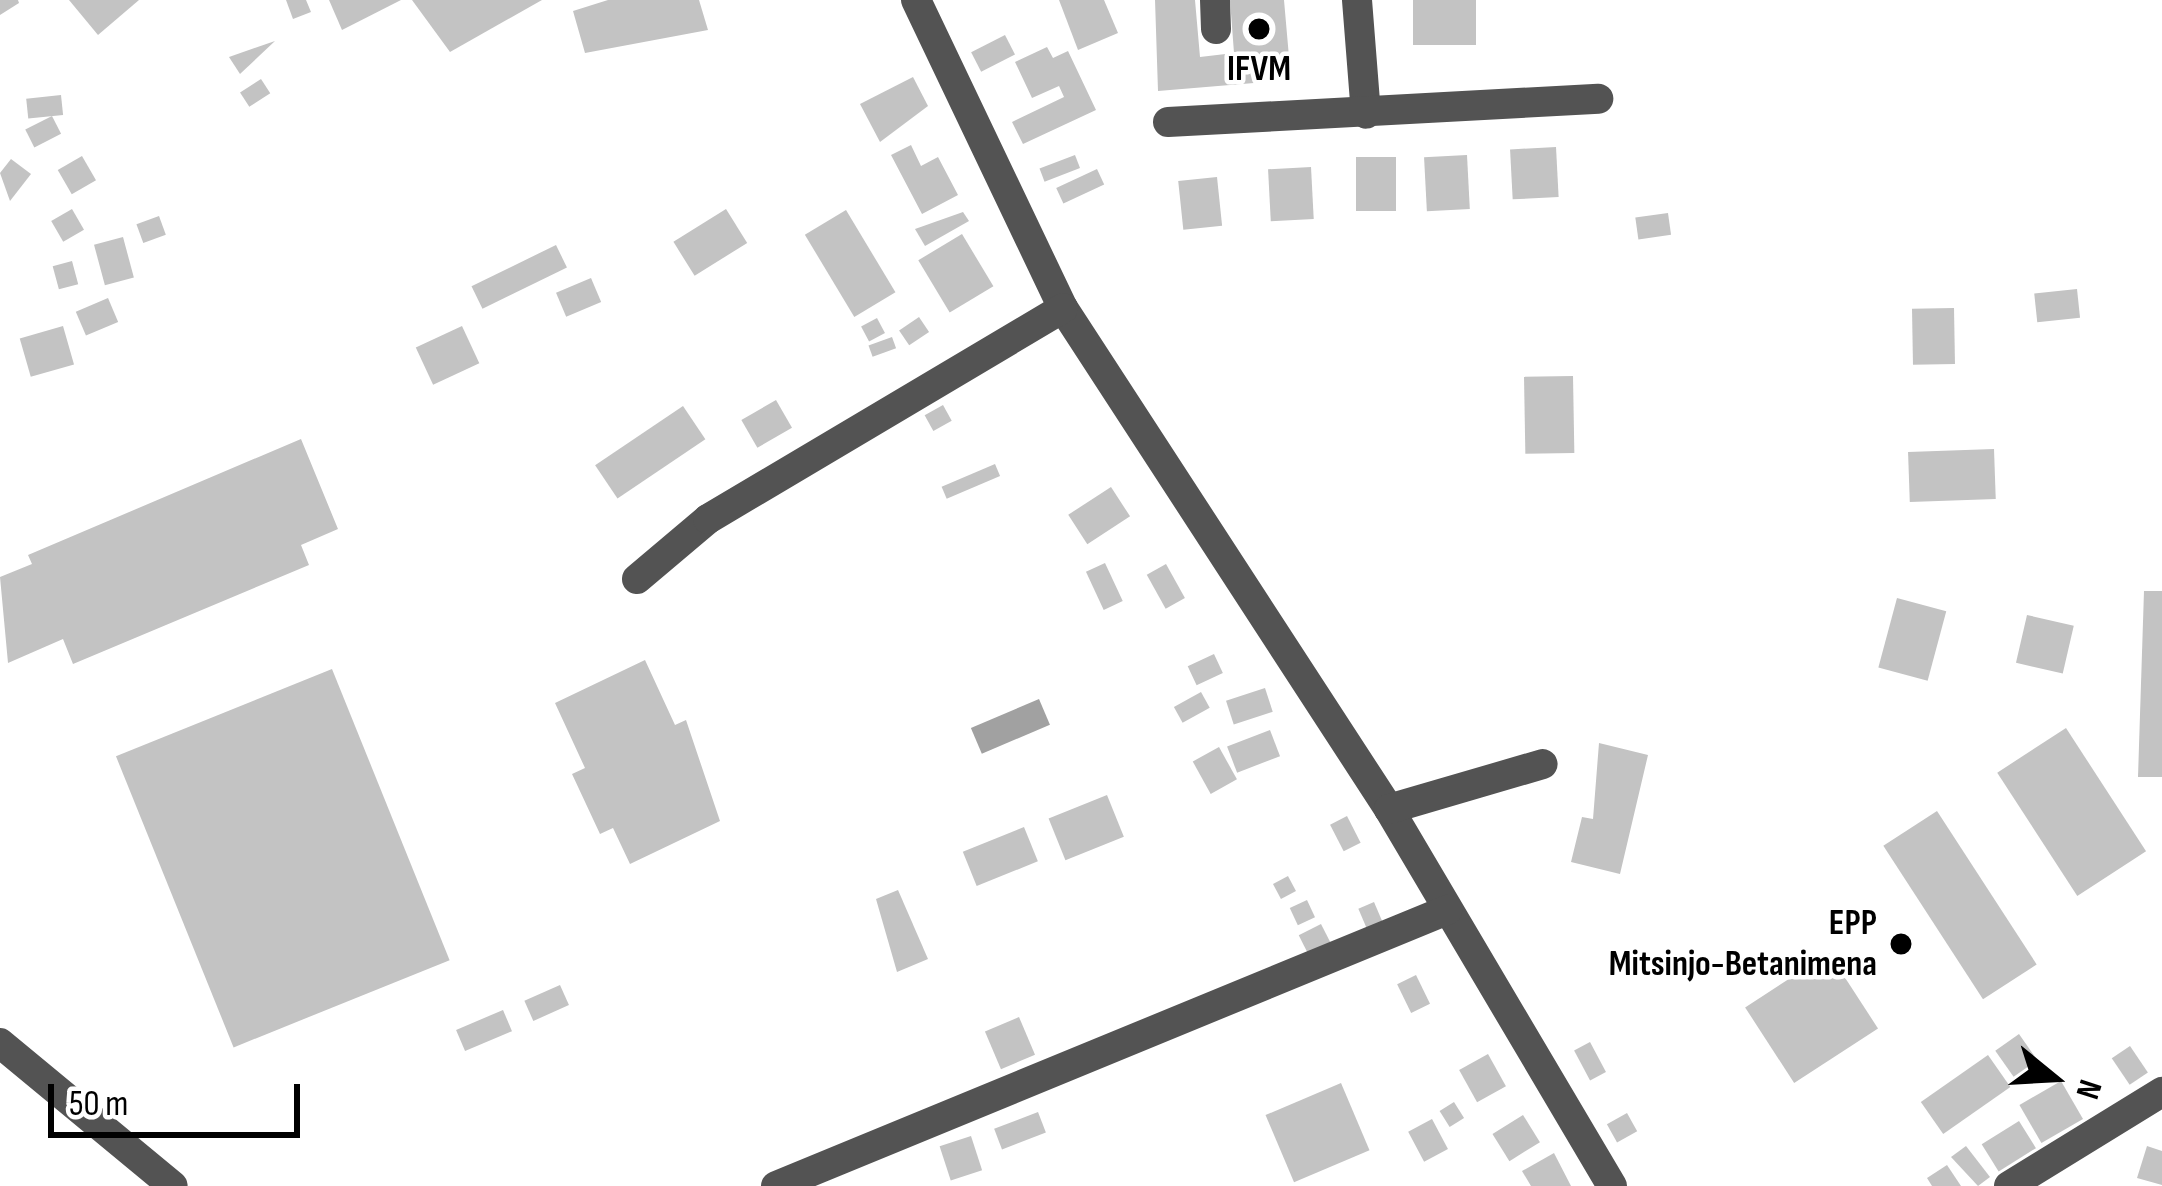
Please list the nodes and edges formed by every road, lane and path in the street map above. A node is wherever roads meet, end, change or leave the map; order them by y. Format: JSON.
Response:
{"nodes":[{"id":1,"x":916,"y":0,"type":"edge"},
{"id":2,"x":1357,"y":0,"type":"edge"},
{"id":3,"x":1598,"y":100,"type":"dead end"},
{"id":4,"x":1366,"y":114,"type":"junction"},
{"id":5,"x":1168,"y":122,"type":"dead end"},
{"id":6,"x":1063,"y":308,"type":"junction"},
{"id":7,"x":637,"y":578,"type":"dead end"},
{"id":8,"x":1543,"y":764,"type":"dead end"},
{"id":9,"x":1389,"y":809,"type":"junction"},
{"id":10,"x":1447,"y":910,"type":"junction"},
{"id":11,"x":0,"y":1042,"type":"edge"},
{"id":12,"x":2162,"y":1092,"type":"edge"},
{"id":13,"x":173,"y":1186,"type":"edge"},
{"id":14,"x":776,"y":1186,"type":"edge"},
{"id":15,"x":1612,"y":1186,"type":"edge"},
{"id":16,"x":2009,"y":1186,"type":"edge"}],
"edges":[{"from":1,"to":6,"type":"street"},
{"from":2,"to":4,"type":"street"},
{"from":3,"to":4,"type":"street"},
{"from":4,"to":5,"type":"street"},
{"from":6,"to":7,"type":"street"},
{"from":6,"to":9,"type":"street"},
{"from":8,"to":9,"type":"street"},
{"from":9,"to":10,"type":"street"},
{"from":10,"to":14,"type":"street"},
{"from":10,"to":15,"type":"street"},
{"from":11,"to":13,"type":"street"},
{"from":12,"to":16,"type":"street"}]}
